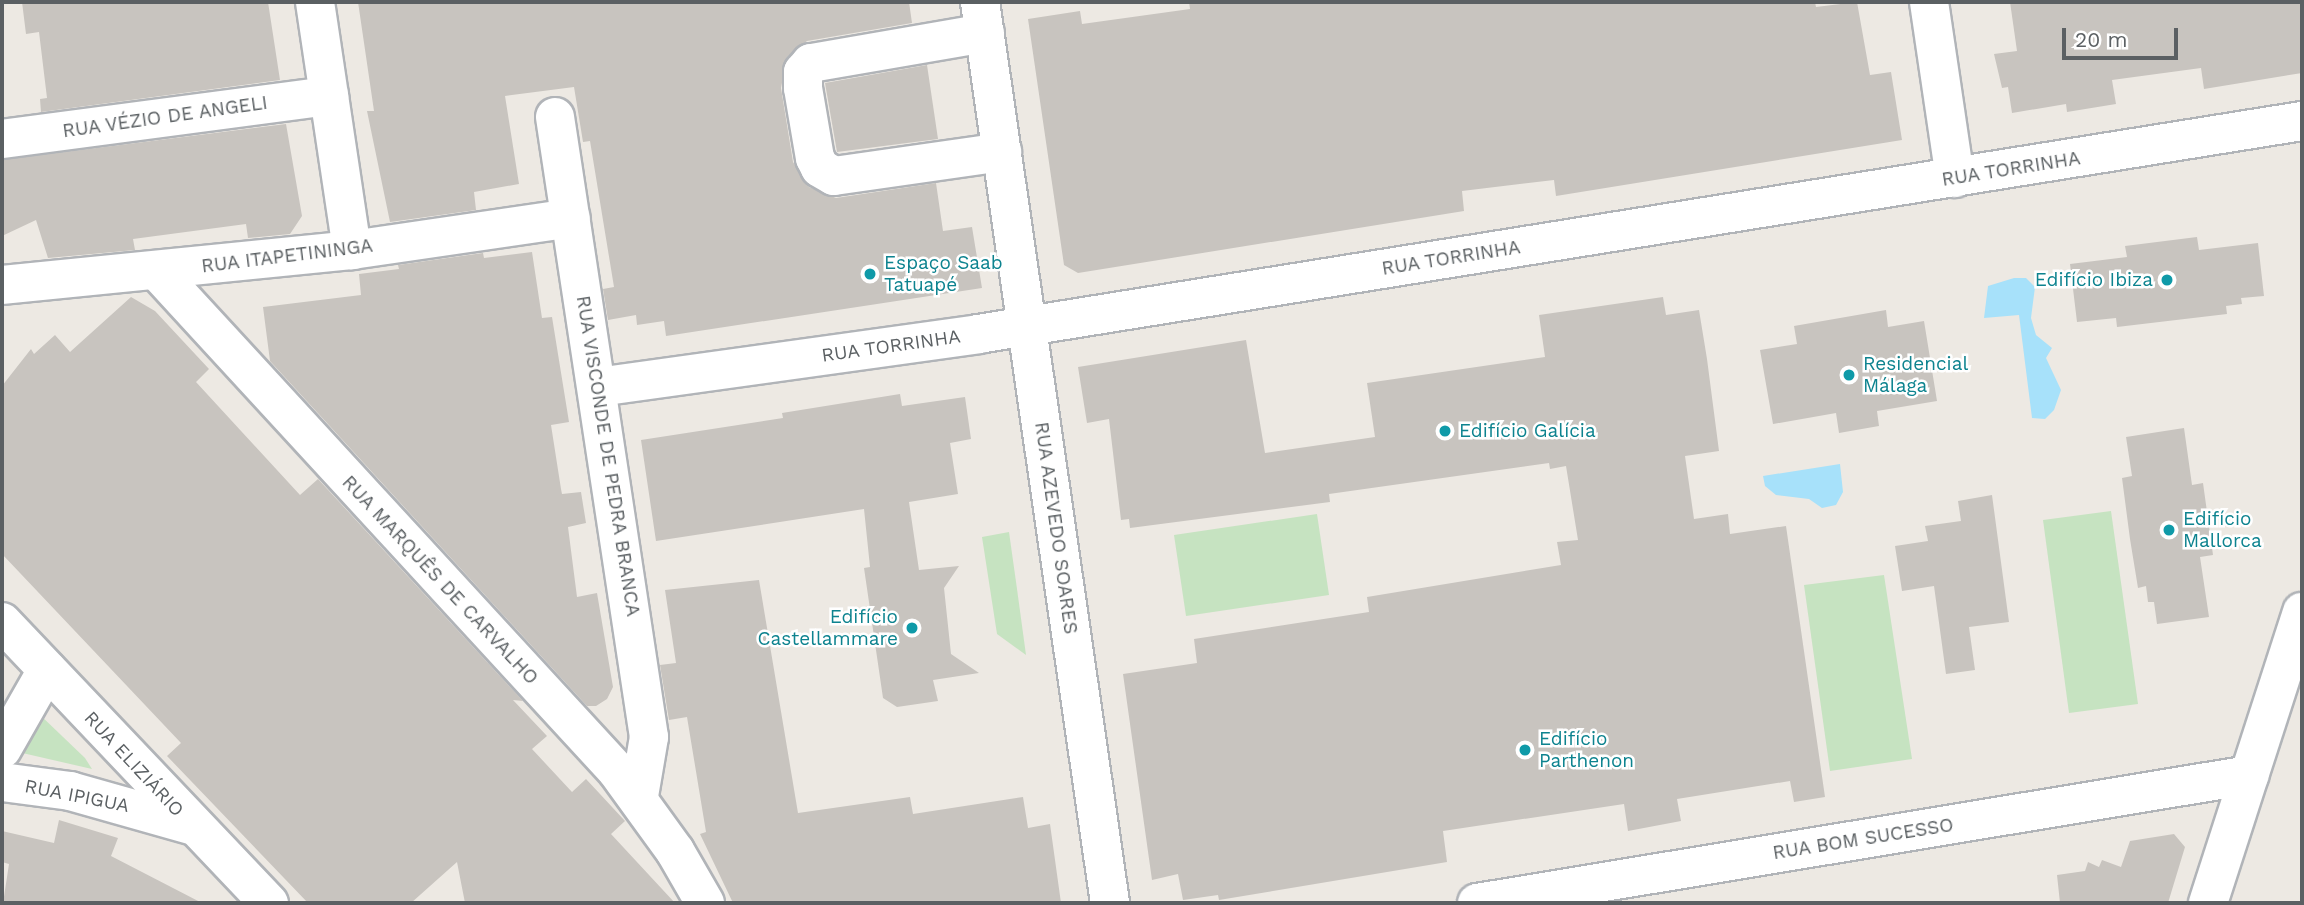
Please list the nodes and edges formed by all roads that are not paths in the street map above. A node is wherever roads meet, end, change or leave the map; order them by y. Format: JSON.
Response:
{"nodes":[{"id":1,"x":316,"y":2,"type":"edge"},
{"id":2,"x":1929,"y":2,"type":"edge"},
{"id":3,"x":983,"y":17,"type":"edge"},
{"id":4,"x":329,"y":96,"type":"junction"},
{"id":5,"x":555,"y":117,"type":"dead end"},
{"id":6,"x":2302,"y":121,"type":"edge"},
{"id":7,"x":2,"y":138,"type":"edge"},
{"id":8,"x":1002,"y":152,"type":"junction"},
{"id":9,"x":1955,"y":177,"type":"junction"},
{"id":10,"x":571,"y":218,"type":"junction"},
{"id":11,"x":352,"y":250,"type":"junction"},
{"id":12,"x":157,"y":271,"type":"junction"},
{"id":13,"x":2,"y":285,"type":"edge"},
{"id":14,"x":1027,"y":326,"type":"junction"},
{"id":15,"x":598,"y":387,"type":"junction"},
{"id":16,"x":2302,"y":612,"type":"edge"},
{"id":17,"x":2,"y":622,"type":"edge"},
{"id":18,"x":47,"y":670,"type":"junction"},
{"id":19,"x":2,"y":749,"type":"edge"},
{"id":20,"x":2249,"y":775,"type":"junction"},
{"id":21,"x":2,"y":782,"type":"edge"},
{"id":22,"x":639,"y":796,"type":"junction"},
{"id":23,"x":192,"y":825,"type":"junction"},
{"id":24,"x":269,"y":903,"type":"edge"},
{"id":25,"x":705,"y":903,"type":"edge"},
{"id":26,"x":1110,"y":903,"type":"edge"},
{"id":27,"x":1478,"y":903,"type":"edge"},
{"id":28,"x":2208,"y":903,"type":"edge"}],
"edges":[{"from":1,"to":4,"type":"street"},
{"from":2,"to":9,"type":"street"},
{"from":3,"to":8,"type":"street","name":"RUA AZEVEDO SOARES"},
{"from":3,"to":8,"type":"street","name":"RUA AZEVEDO SOARES"},
{"from":4,"to":7,"type":"street","name":"RUA VÉZIO DE ANGELI"},
{"from":4,"to":11,"type":"street"},
{"from":5,"to":10,"type":"street","name":"RUA VISCONDE DE PEDRA BRANCA"},
{"from":6,"to":9,"type":"street","name":"RUA TORRINHA"},
{"from":8,"to":14,"type":"street","name":"RUA AZEVEDO SOARES"},
{"from":9,"to":14,"type":"street","name":"RUA TORRINHA"},
{"from":10,"to":11,"type":"street","name":"RUA ITAPETININGA"},
{"from":10,"to":15,"type":"street","name":"RUA VISCONDE DE PEDRA BRANCA"},
{"from":11,"to":12,"type":"street","name":"RUA ITAPETININGA"},
{"from":12,"to":13,"type":"street","name":"RUA ITAPETININGA"},
{"from":12,"to":22,"type":"street","name":"RUA MARQUÊS DE CARVALHO"},
{"from":14,"to":15,"type":"street","name":"RUA TORRINHA"},
{"from":14,"to":26,"type":"street","name":"RUA AZEVEDO SOARES"},
{"from":15,"to":22,"type":"street","name":"RUA VISCONDE DE PEDRA BRANCA"},
{"from":16,"to":20,"type":"street"},
{"from":17,"to":18,"type":"street","name":"RUA ELIZIÁRIO"},
{"from":18,"to":19,"type":"street"},
{"from":18,"to":23,"type":"street","name":"RUA ELIZIÁRIO"},
{"from":20,"to":27,"type":"street","name":"RUA BOM SUCESSO"},
{"from":20,"to":28,"type":"street"},
{"from":21,"to":23,"type":"street","name":"RUA IPIGUA"},
{"from":22,"to":25,"type":"street","name":"RUA MARQUÊS DE CARVALHO"},
{"from":23,"to":24,"type":"street","name":"RUA ELIZIÁRIO"}]}
